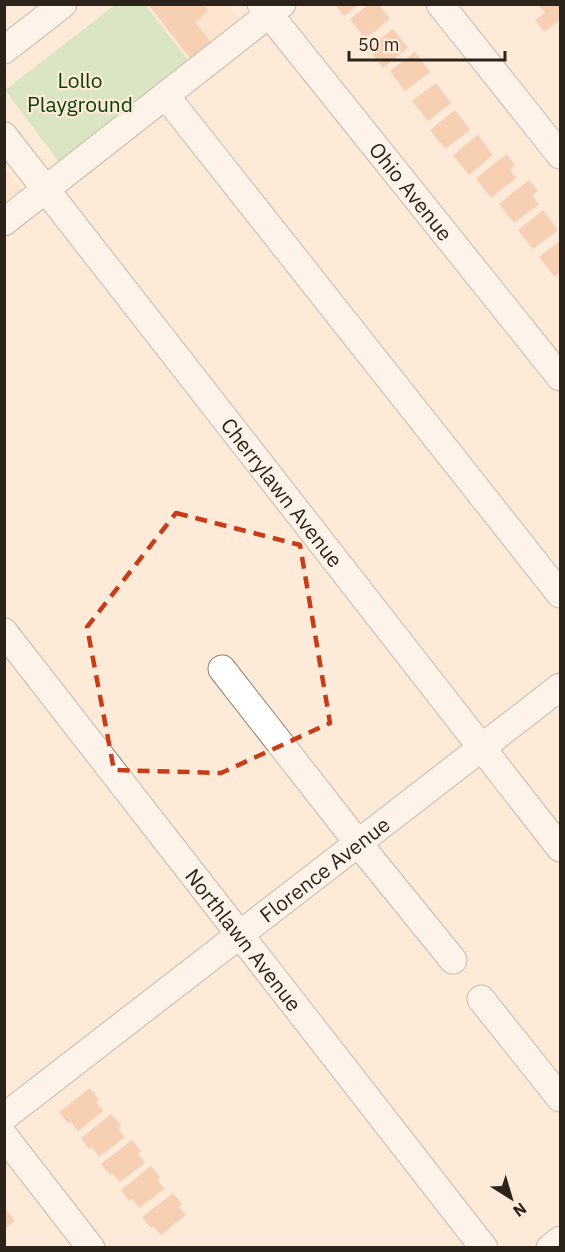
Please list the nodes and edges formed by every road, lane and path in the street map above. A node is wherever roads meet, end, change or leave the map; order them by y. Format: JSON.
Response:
{"nodes":[{"id":1,"x":63,"y":4,"type":"edge"},
{"id":2,"x":440,"y":4,"type":"edge"},
{"id":3,"x":271,"y":8,"type":"edge"},
{"id":4,"x":4,"y":50,"type":"edge"},
{"id":5,"x":166,"y":96,"type":"junction"},
{"id":6,"x":4,"y":136,"type":"edge"},
{"id":7,"x":561,"y":155,"type":"edge"},
{"id":8,"x":46,"y":190,"type":"junction"},
{"id":9,"x":4,"y":222,"type":"edge"},
{"id":10,"x":561,"y":377,"type":"edge"},
{"id":11,"x":561,"y":594,"type":"edge"},
{"id":12,"x":4,"y":632,"type":"edge"},
{"id":13,"x":222,"y":669,"type":"dead end"},
{"id":14,"x":561,"y":687,"type":"edge"},
{"id":15,"x":482,"y":748,"type":"junction"},
{"id":16,"x":358,"y":843,"type":"junction"},
{"id":17,"x":561,"y":848,"type":"edge"},
{"id":18,"x":240,"y":934,"type":"junction"},
{"id":19,"x":453,"y":960,"type":"dead end"},
{"id":20,"x":481,"y":999,"type":"dead end"},
{"id":21,"x":561,"y":1098,"type":"edge"},
{"id":22,"x":4,"y":1117,"type":"edge"},
{"id":23,"x":4,"y":1136,"type":"edge"},
{"id":24,"x":561,"y":1240,"type":"edge"},
{"id":25,"x":91,"y":1248,"type":"edge"},
{"id":26,"x":484,"y":1248,"type":"edge"},
{"id":27,"x":550,"y":1248,"type":"edge"}],
"edges":[{"from":1,"to":4,"type":"street"},
{"from":2,"to":7,"type":"street"},
{"from":3,"to":5,"type":"street"},
{"from":3,"to":10,"type":"street","name":"Ohio Avenue"},
{"from":5,"to":8,"type":"street"},
{"from":5,"to":11,"type":"street"},
{"from":6,"to":8,"type":"street","name":"Cherrylawn Avenue"},
{"from":8,"to":9,"type":"street"},
{"from":8,"to":15,"type":"street","name":"Cherrylawn Avenue"},
{"from":12,"to":18,"type":"street","name":"Northlawn Avenue"},
{"from":13,"to":16,"type":"street"},
{"from":14,"to":15,"type":"street","name":"Florence Avenue"},
{"from":15,"to":16,"type":"street","name":"Florence Avenue"},
{"from":15,"to":17,"type":"street","name":"Cherrylawn Avenue"},
{"from":16,"to":18,"type":"street","name":"Florence Avenue"},
{"from":16,"to":19,"type":"street"},
{"from":18,"to":22,"type":"street","name":"Florence Avenue"},
{"from":18,"to":26,"type":"street","name":"Northlawn Avenue"},
{"from":20,"to":21,"type":"street"},
{"from":23,"to":25,"type":"street"},
{"from":24,"to":27,"type":"street"}]}
